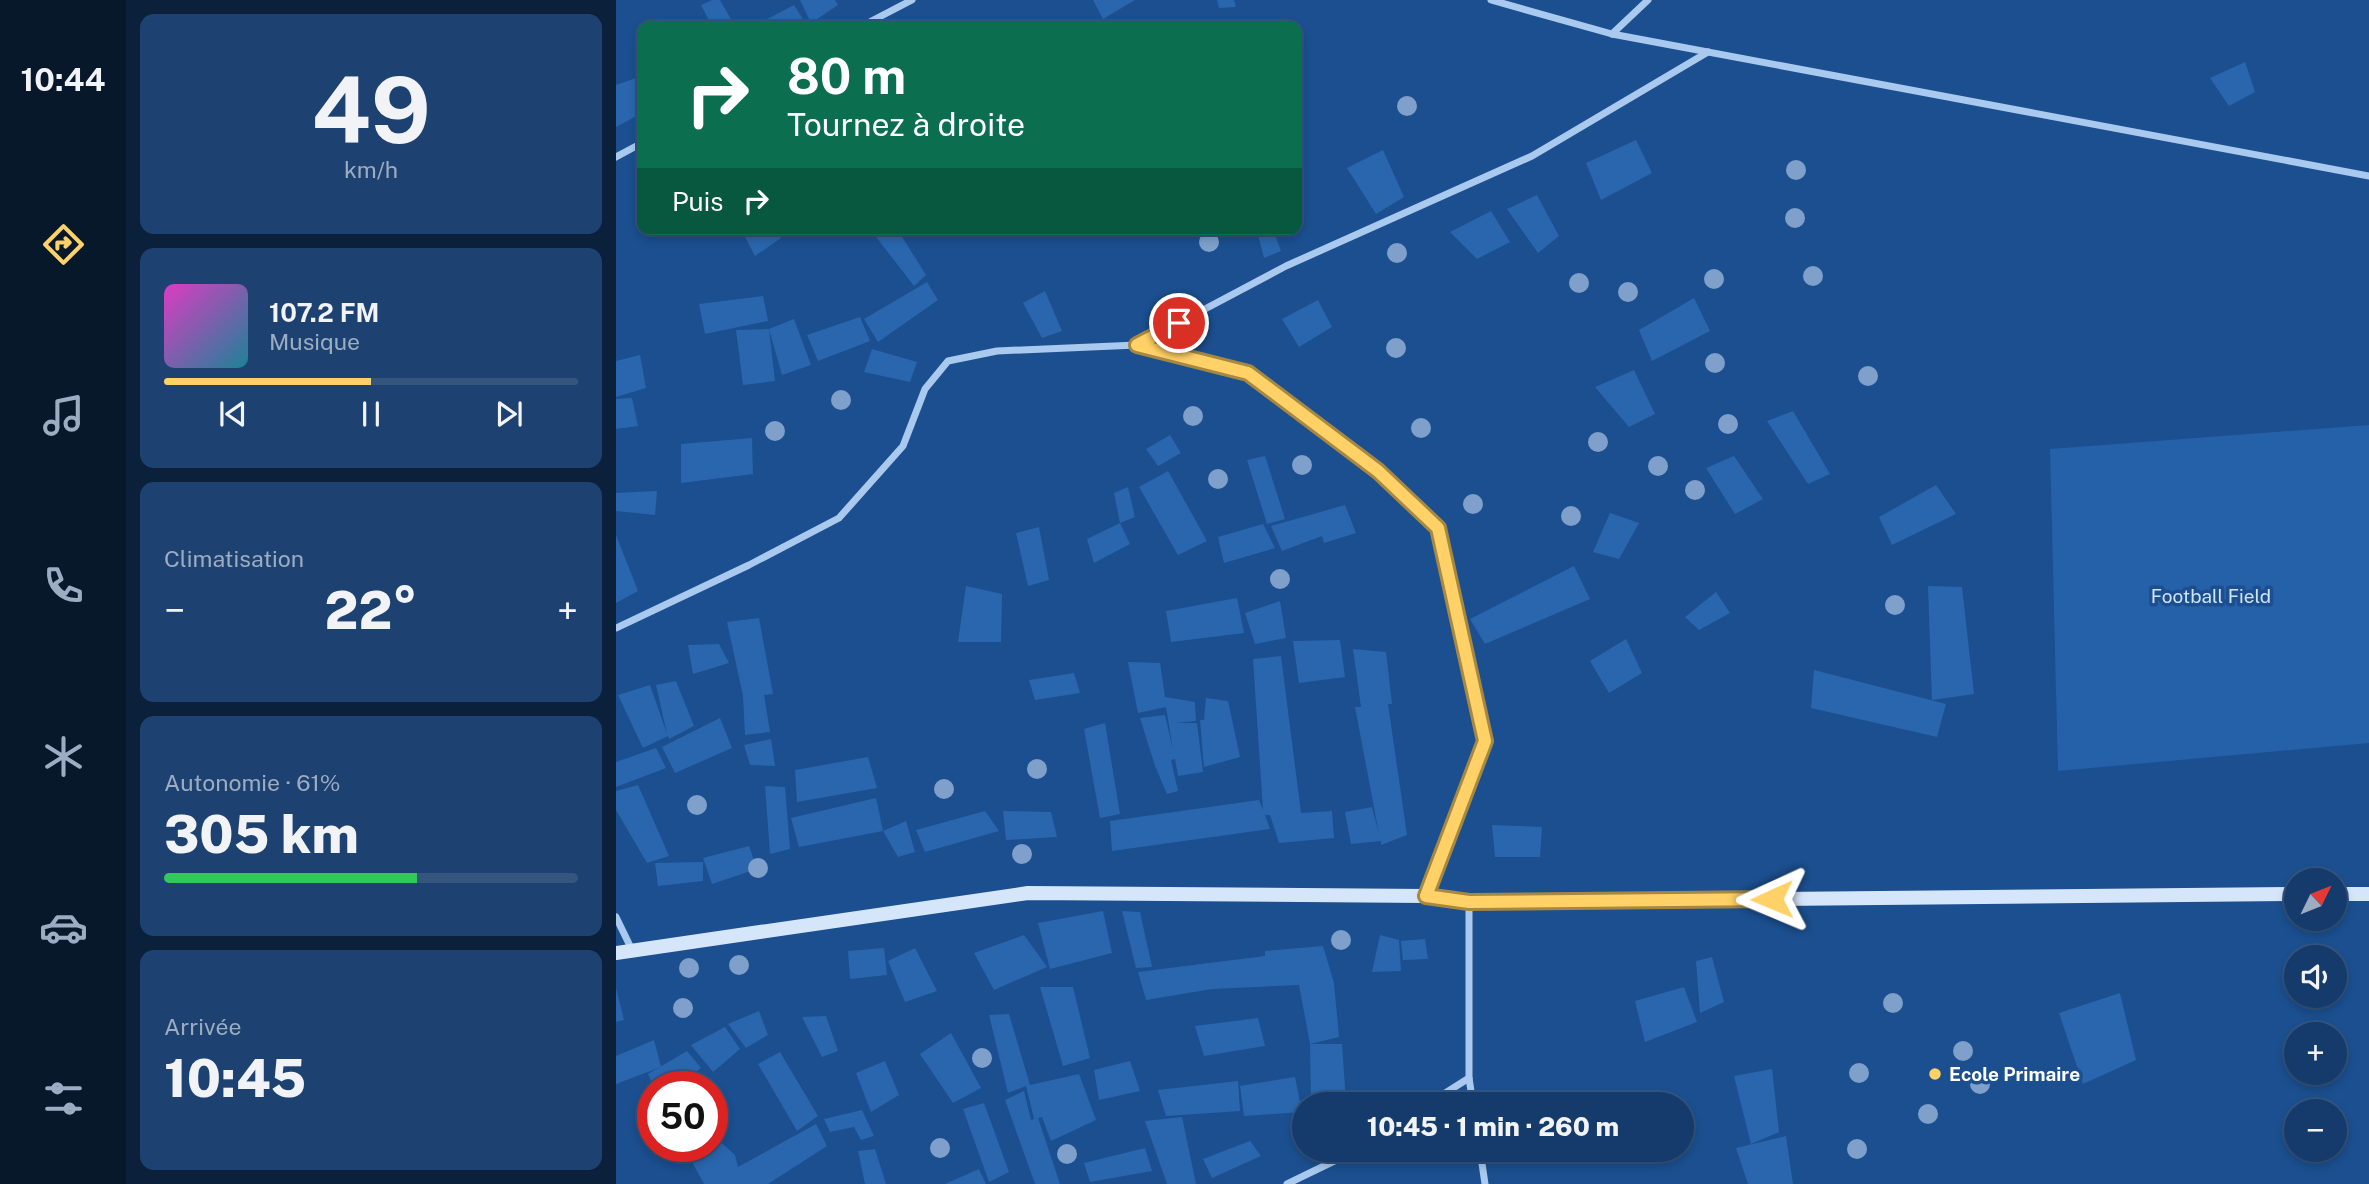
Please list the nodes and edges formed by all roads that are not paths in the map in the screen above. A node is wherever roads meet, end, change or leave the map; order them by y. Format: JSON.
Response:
{"nodes":[{"id":1,"x":912,"y":0,"type":"edge"},
{"id":2,"x":1491,"y":0,"type":"edge"},
{"id":3,"x":1648,"y":0,"type":"edge"},
{"id":4,"x":872,"y":21,"type":"edge"},
{"id":5,"x":1612,"y":34,"type":"junction"},
{"id":6,"x":1708,"y":52,"type":"junction"},
{"id":7,"x":637,"y":145,"type":"edge"},
{"id":8,"x":616,"y":157,"type":"edge"},
{"id":9,"x":2369,"y":177,"type":"edge"},
{"id":10,"x":1137,"y":345,"type":"junction"},
{"id":11,"x":616,"y":628,"type":"edge"},
{"id":12,"x":2284,"y":894,"type":"edge"},
{"id":13,"x":2347,"y":894,"type":"edge"},
{"id":14,"x":2369,"y":894,"type":"edge"},
{"id":15,"x":1426,"y":896,"type":"junction"},
{"id":16,"x":1469,"y":902,"type":"junction"},
{"id":17,"x":616,"y":917,"type":"edge"},
{"id":18,"x":632,"y":950,"type":"junction"},
{"id":19,"x":616,"y":953,"type":"edge"},
{"id":20,"x":1469,"y":1078,"type":"junction"},
{"id":21,"x":1447,"y":1092,"type":"edge"},
{"id":22,"x":1471,"y":1092,"type":"edge"},
{"id":23,"x":1332,"y":1162,"type":"edge"},
{"id":24,"x":1482,"y":1162,"type":"edge"},
{"id":25,"x":1287,"y":1184,"type":"edge"},
{"id":26,"x":1485,"y":1184,"type":"edge"}],
"edges":[{"from":1,"to":4,"type":"street"},
{"from":2,"to":5,"type":"street"},
{"from":3,"to":5,"type":"street"},
{"from":5,"to":6,"type":"street"},
{"from":6,"to":9,"type":"street"},
{"from":6,"to":10,"type":"street"},
{"from":7,"to":8,"type":"street"},
{"from":10,"to":11,"type":"street"},
{"from":10,"to":15,"type":"street"},
{"from":12,"to":16,"type":"main road"},
{"from":13,"to":14,"type":"main road"},
{"from":15,"to":16,"type":"main road"},
{"from":15,"to":18,"type":"main road"},
{"from":16,"to":20,"type":"street"},
{"from":17,"to":18,"type":"street"},
{"from":18,"to":19,"type":"main road"},
{"from":20,"to":21,"type":"street"},
{"from":20,"to":22,"type":"street"},
{"from":23,"to":25,"type":"street"},
{"from":24,"to":26,"type":"street"}]}
